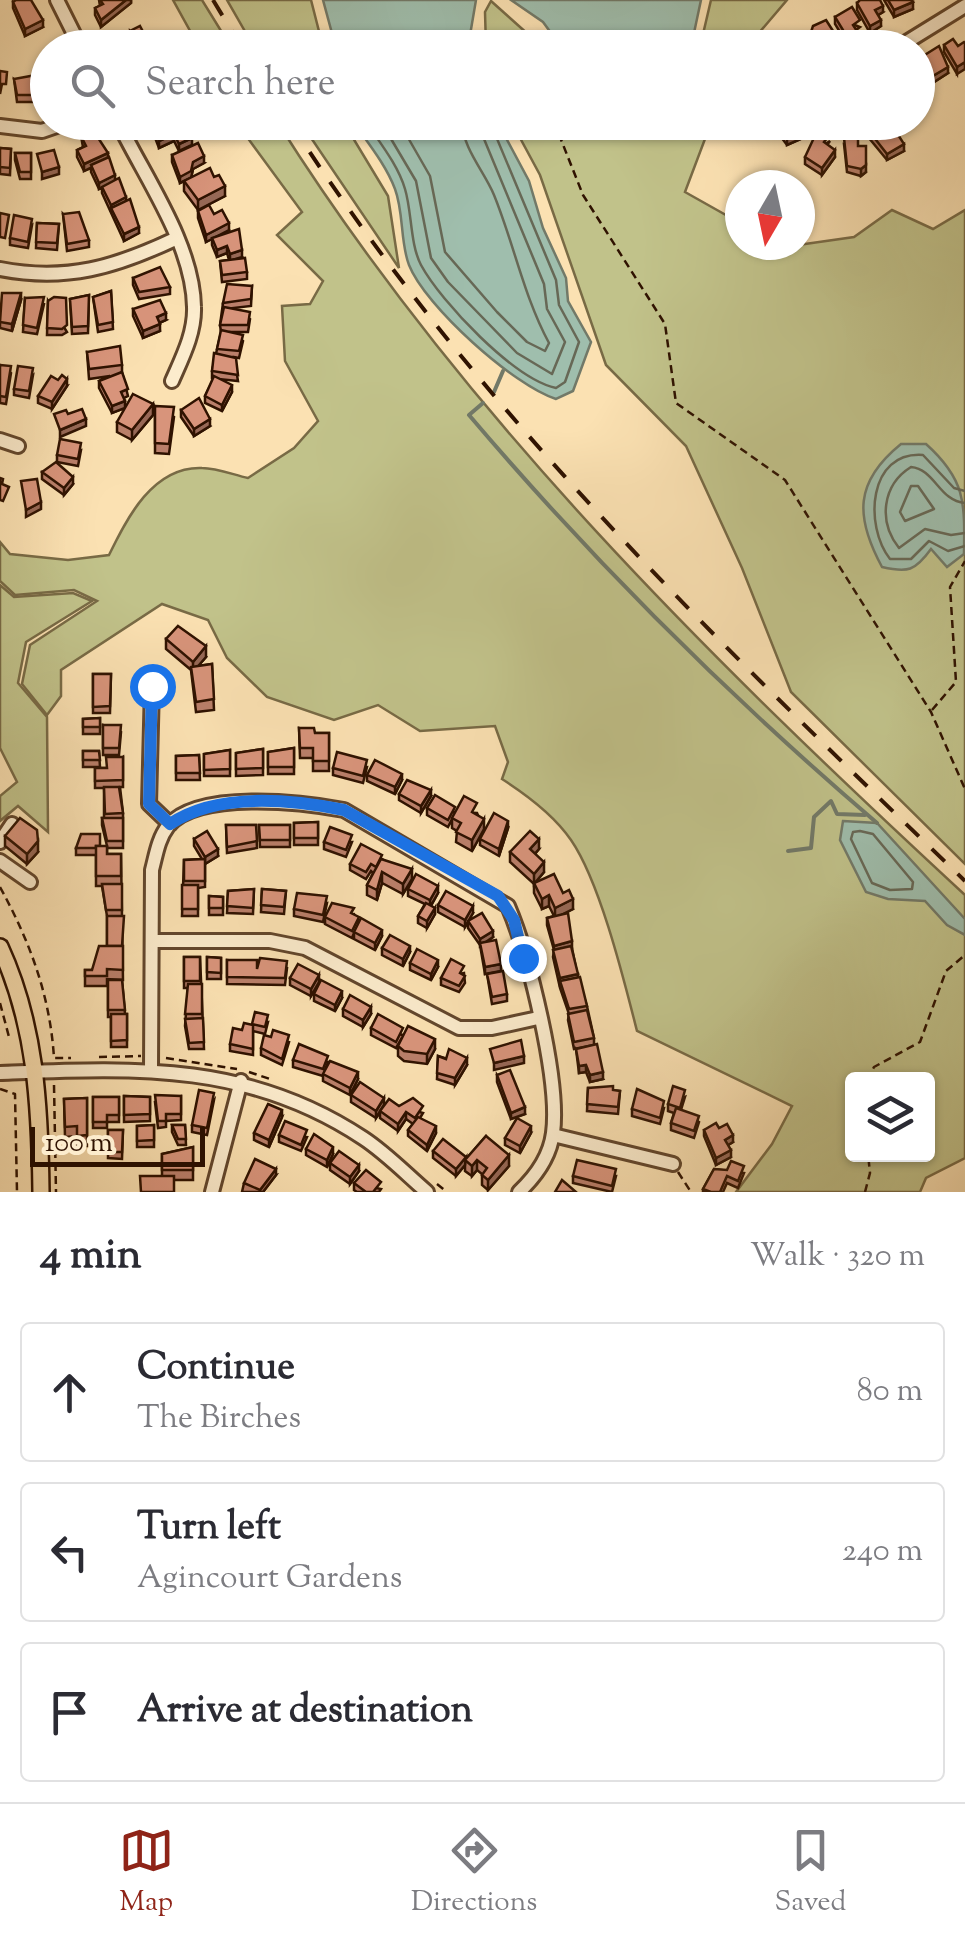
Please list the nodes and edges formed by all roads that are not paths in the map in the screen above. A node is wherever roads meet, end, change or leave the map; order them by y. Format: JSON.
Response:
{"nodes":[{"id":1,"x":57,"y":0,"type":"edge"},
{"id":2,"x":965,"y":6,"type":"edge"},
{"id":3,"x":72,"y":30,"type":"edge"},
{"id":4,"x":926,"y":30,"type":"edge"},
{"id":5,"x":0,"y":126,"type":"edge"},
{"id":6,"x":30,"y":130,"type":"edge"},
{"id":7,"x":127,"y":140,"type":"edge"},
{"id":8,"x":175,"y":239,"type":"junction"},
{"id":9,"x":0,"y":270,"type":"edge"},
{"id":10,"x":172,"y":381,"type":"dead end"},
{"id":11,"x":0,"y":440,"type":"edge"},
{"id":12,"x":18,"y":446,"type":"dead end"},
{"id":13,"x":152,"y":686,"type":"dead end"},
{"id":14,"x":12,"y":824,"type":"edge"},
{"id":15,"x":170,"y":824,"type":"junction"},
{"id":16,"x":0,"y":842,"type":"edge"},
{"id":17,"x":0,"y":861,"type":"edge"},
{"id":18,"x":30,"y":882,"type":"dead end"},
{"id":19,"x":152,"y":941,"type":"junction"},
{"id":20,"x":0,"y":947,"type":"edge"},
{"id":21,"x":538,"y":1018,"type":"junction"},
{"id":22,"x":147,"y":1063,"type":"junction"},
{"id":23,"x":36,"y":1072,"type":"junction"},
{"id":24,"x":0,"y":1073,"type":"edge"},
{"id":25,"x":241,"y":1081,"type":"junction"},
{"id":26,"x":553,"y":1135,"type":"junction"},
{"id":27,"x":673,"y":1164,"type":"road end"},
{"id":28,"x":41,"y":1192,"type":"edge"},
{"id":29,"x":212,"y":1192,"type":"edge"},
{"id":30,"x":428,"y":1192,"type":"edge"},
{"id":31,"x":519,"y":1192,"type":"edge"}],
"edges":[{"from":1,"to":3,"type":"street"},
{"from":2,"to":4,"type":"street"},
{"from":5,"to":6,"type":"street"},
{"from":7,"to":8,"type":"street"},
{"from":8,"to":9,"type":"street"},
{"from":8,"to":10,"type":"street"},
{"from":11,"to":12,"type":"street"},
{"from":13,"to":15,"type":"street"},
{"from":14,"to":16,"type":"street"},
{"from":15,"to":19,"type":"street"},
{"from":15,"to":21,"type":"street"},
{"from":17,"to":18,"type":"street"},
{"from":19,"to":21,"type":"street"},
{"from":19,"to":22,"type":"street"},
{"from":20,"to":23,"type":"main road"},
{"from":21,"to":26,"type":"street"},
{"from":22,"to":23,"type":"street"},
{"from":22,"to":25,"type":"street"},
{"from":23,"to":24,"type":"street"},
{"from":23,"to":28,"type":"main road"},
{"from":25,"to":29,"type":"street"},
{"from":25,"to":30,"type":"street"},
{"from":26,"to":27,"type":"street"},
{"from":26,"to":31,"type":"street"}]}
